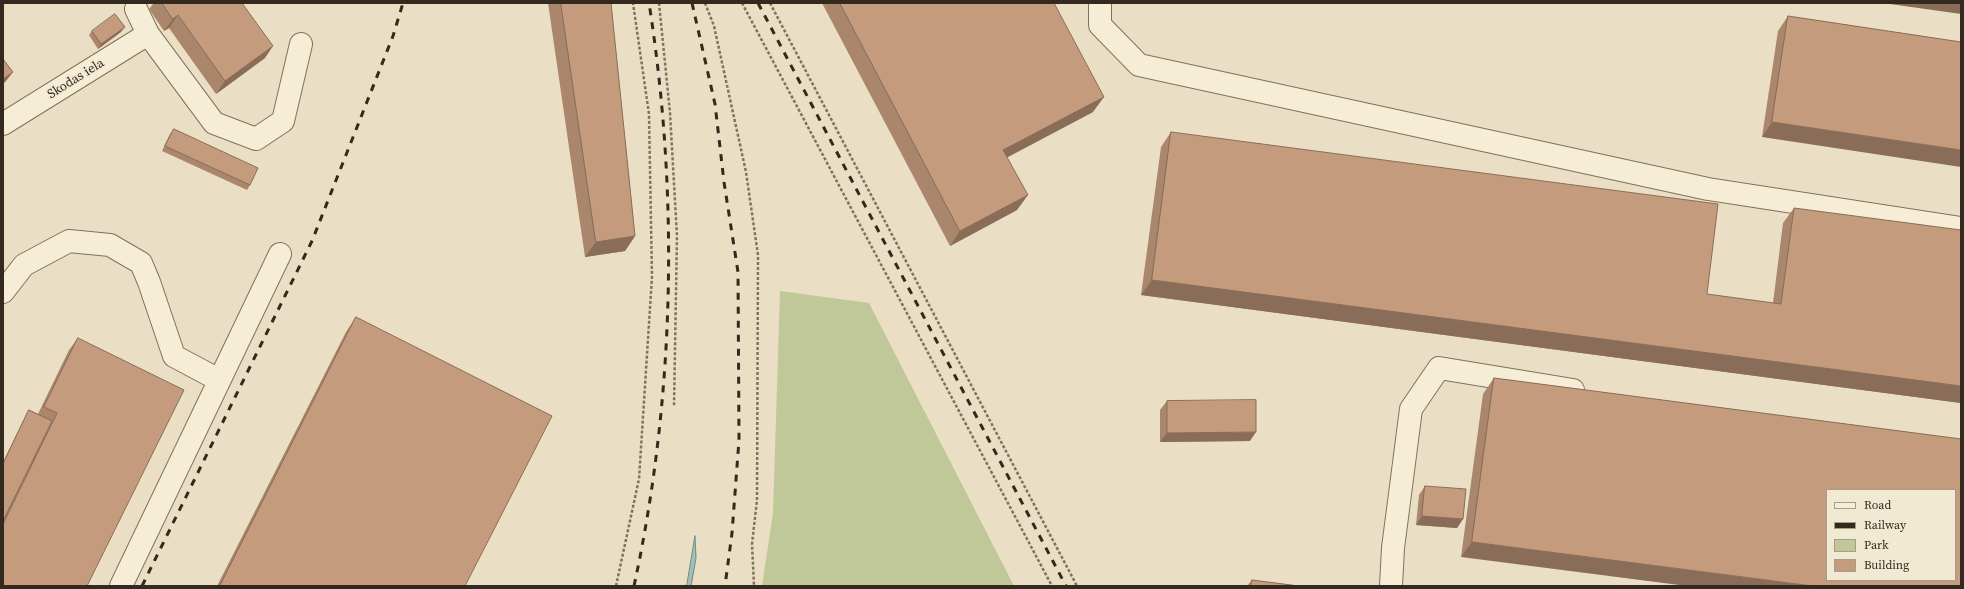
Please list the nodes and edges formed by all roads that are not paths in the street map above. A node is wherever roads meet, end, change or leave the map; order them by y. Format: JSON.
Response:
{"nodes":[{"id":1,"x":1100,"y":3,"type":"edge"},
{"id":2,"x":136,"y":9,"type":"dead end"},
{"id":3,"x":148,"y":34,"type":"junction"},
{"id":4,"x":301,"y":44,"type":"dead end"},
{"id":5,"x":3,"y":124,"type":"edge"},
{"id":6,"x":1961,"y":228,"type":"edge"},
{"id":7,"x":280,"y":254,"type":"dead end"},
{"id":8,"x":3,"y":292,"type":"edge"},
{"id":9,"x":219,"y":380,"type":"junction"},
{"id":10,"x":1595,"y":393,"type":"edge"},
{"id":11,"x":121,"y":586,"type":"edge"},
{"id":12,"x":1391,"y":586,"type":"edge"}],
"edges":[{"from":1,"to":6,"type":"street"},
{"from":2,"to":3,"type":"street"},
{"from":3,"to":4,"type":"street"},
{"from":3,"to":5,"type":"street","name":"Skodas iela"},
{"from":7,"to":9,"type":"street"},
{"from":8,"to":9,"type":"street"},
{"from":9,"to":11,"type":"street"},
{"from":10,"to":12,"type":"street"}]}
